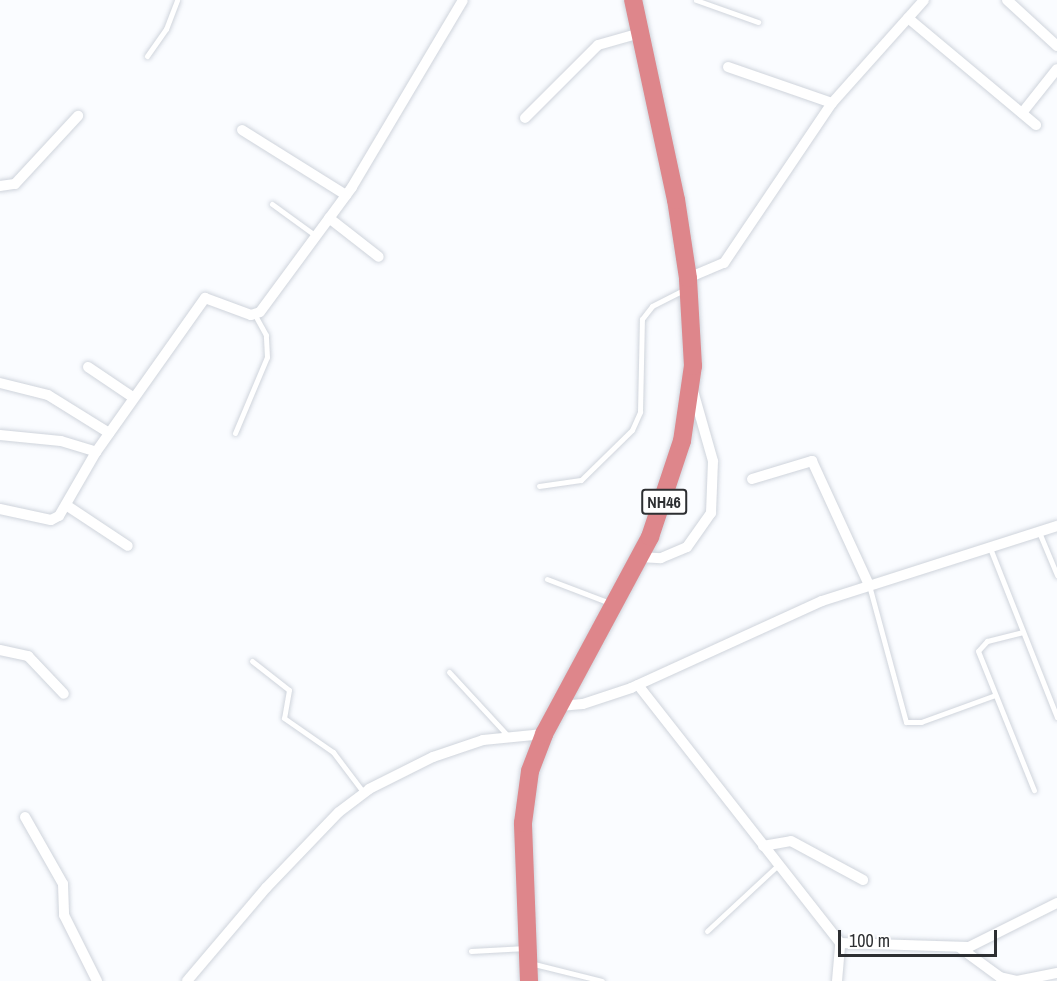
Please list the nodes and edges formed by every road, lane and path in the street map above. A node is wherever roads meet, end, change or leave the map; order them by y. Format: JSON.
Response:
{"nodes":[{"id":1,"x":177,"y":0,"type":"edge"},
{"id":2,"x":463,"y":0,"type":"edge"},
{"id":3,"x":633,"y":0,"type":"edge"},
{"id":4,"x":696,"y":0,"type":"edge"},
{"id":5,"x":1007,"y":0,"type":"edge"},
{"id":6,"x":922,"y":1,"type":"edge"},
{"id":7,"x":908,"y":18,"type":"junction"},
{"id":8,"x":758,"y":22,"type":"dead end"},
{"id":9,"x":640,"y":33,"type":"junction"},
{"id":10,"x":1057,"y":46,"type":"edge"},
{"id":11,"x":147,"y":56,"type":"dead end"},
{"id":12,"x":728,"y":67,"type":"dead end"},
{"id":13,"x":1057,"y":69,"type":"edge"},
{"id":14,"x":832,"y":103,"type":"junction"},
{"id":15,"x":1022,"y":113,"type":"junction"},
{"id":16,"x":78,"y":116,"type":"dead end"},
{"id":17,"x":525,"y":118,"type":"dead end"},
{"id":18,"x":1036,"y":124,"type":"dead end"},
{"id":19,"x":242,"y":129,"type":"dead end"},
{"id":20,"x":0,"y":186,"type":"edge"},
{"id":21,"x":346,"y":195,"type":"junction"},
{"id":22,"x":272,"y":204,"type":"dead end"},
{"id":23,"x":329,"y":218,"type":"junction"},
{"id":24,"x":316,"y":236,"type":"junction"},
{"id":25,"x":379,"y":257,"type":"dead end"},
{"id":26,"x":688,"y":282,"type":"junction"},
{"id":27,"x":255,"y":315,"type":"junction"},
{"id":28,"x":88,"y":367,"type":"dead end"},
{"id":29,"x":0,"y":382,"type":"edge"},
{"id":30,"x":691,"y":385,"type":"junction"},
{"id":31,"x":134,"y":398,"type":"junction"},
{"id":32,"x":109,"y":433,"type":"junction"},
{"id":33,"x":235,"y":433,"type":"dead end"},
{"id":34,"x":0,"y":435,"type":"edge"},
{"id":35,"x":96,"y":452,"type":"junction"},
{"id":36,"x":752,"y":479,"type":"dead end"},
{"id":37,"x":539,"y":486,"type":"dead end"},
{"id":38,"x":66,"y":505,"type":"junction"},
{"id":39,"x":0,"y":509,"type":"edge"},
{"id":40,"x":1057,"y":526,"type":"edge"},
{"id":41,"x":1039,"y":532,"type":"junction"},
{"id":42,"x":128,"y":546,"type":"dead end"},
{"id":43,"x":990,"y":548,"type":"junction"},
{"id":44,"x":639,"y":557,"type":"junction"},
{"id":45,"x":1057,"y":575,"type":"edge"},
{"id":46,"x":547,"y":579,"type":"dead end"},
{"id":47,"x":869,"y":585,"type":"junction"},
{"id":48,"x":614,"y":604,"type":"junction"},
{"id":49,"x":1023,"y":632,"type":"junction"},
{"id":50,"x":0,"y":650,"type":"edge"},
{"id":51,"x":252,"y":661,"type":"dead end"},
{"id":52,"x":449,"y":672,"type":"dead end"},
{"id":53,"x":638,"y":685,"type":"junction"},
{"id":54,"x":64,"y":694,"type":"dead end"},
{"id":55,"x":995,"y":695,"type":"junction"},
{"id":56,"x":559,"y":706,"type":"junction"},
{"id":57,"x":1057,"y":717,"type":"edge"},
{"id":58,"x":544,"y":734,"type":"junction"},
{"id":59,"x":510,"y":737,"type":"junction"},
{"id":60,"x":1034,"y":790,"type":"dead end"},
{"id":61,"x":364,"y":793,"type":"junction"},
{"id":62,"x":25,"y":816,"type":"dead end"},
{"id":63,"x":763,"y":846,"type":"junction"},
{"id":64,"x":778,"y":865,"type":"junction"},
{"id":65,"x":863,"y":880,"type":"dead end"},
{"id":66,"x":1057,"y":903,"type":"edge"},
{"id":67,"x":707,"y":931,"type":"dead end"},
{"id":68,"x":840,"y":943,"type":"junction"},
{"id":69,"x":959,"y":947,"type":"junction"},
{"id":70,"x":471,"y":951,"type":"dead end"},
{"id":71,"x":527,"y":955,"type":"junction"},
{"id":72,"x":1057,"y":973,"type":"edge"},
{"id":73,"x":97,"y":981,"type":"edge"},
{"id":74,"x":187,"y":981,"type":"edge"},
{"id":75,"x":529,"y":981,"type":"edge"},
{"id":76,"x":602,"y":981,"type":"edge"},
{"id":77,"x":837,"y":981,"type":"edge"}],
"edges":[{"from":1,"to":11,"type":"lane"},
{"from":2,"to":21,"type":"street"},
{"from":3,"to":9,"type":"highway","number":"NH46"},
{"from":4,"to":8,"type":"lane"},
{"from":5,"to":10,"type":"street"},
{"from":6,"to":7,"type":"street"},
{"from":7,"to":14,"type":"street"},
{"from":7,"to":15,"type":"street"},
{"from":9,"to":17,"type":"street"},
{"from":9,"to":26,"type":"highway","number":"NH46"},
{"from":12,"to":14,"type":"street"},
{"from":13,"to":15,"type":"street"},
{"from":14,"to":26,"type":"street"},
{"from":15,"to":18,"type":"street"},
{"from":16,"to":20,"type":"street"},
{"from":19,"to":21,"type":"street"},
{"from":21,"to":23,"type":"street"},
{"from":22,"to":24,"type":"lane"},
{"from":23,"to":24,"type":"street"},
{"from":23,"to":25,"type":"street"},
{"from":24,"to":27,"type":"street"},
{"from":26,"to":30,"type":"highway","number":"NH46"},
{"from":26,"to":37,"type":"lane"},
{"from":27,"to":31,"type":"street"},
{"from":27,"to":33,"type":"lane"},
{"from":28,"to":31,"type":"street"},
{"from":29,"to":32,"type":"street"},
{"from":30,"to":44,"type":"highway","number":"NH46"},
{"from":30,"to":44,"type":"street"},
{"from":31,"to":32,"type":"street"},
{"from":32,"to":35,"type":"street"},
{"from":34,"to":35,"type":"street"},
{"from":35,"to":38,"type":"street"},
{"from":36,"to":47,"type":"street"},
{"from":38,"to":39,"type":"street"},
{"from":38,"to":42,"type":"street"},
{"from":40,"to":41,"type":"street"},
{"from":41,"to":43,"type":"street"},
{"from":41,"to":45,"type":"lane"},
{"from":43,"to":47,"type":"street"},
{"from":43,"to":49,"type":"lane"},
{"from":44,"to":48,"type":"highway","number":"NH46"},
{"from":46,"to":48,"type":"lane"},
{"from":47,"to":53,"type":"street"},
{"from":47,"to":55,"type":"lane"},
{"from":48,"to":56,"type":"highway","number":"NH46"},
{"from":49,"to":55,"type":"lane"},
{"from":49,"to":57,"type":"lane"},
{"from":50,"to":54,"type":"street"},
{"from":51,"to":61,"type":"lane"},
{"from":52,"to":59,"type":"lane"},
{"from":53,"to":56,"type":"street"},
{"from":53,"to":63,"type":"street"},
{"from":55,"to":60,"type":"lane"},
{"from":56,"to":58,"type":"highway","number":"NH46"},
{"from":58,"to":59,"type":"street"},
{"from":58,"to":71,"type":"highway","number":"NH46"},
{"from":59,"to":61,"type":"street"},
{"from":61,"to":74,"type":"street"},
{"from":62,"to":73,"type":"street"},
{"from":63,"to":64,"type":"street"},
{"from":63,"to":65,"type":"street"},
{"from":64,"to":67,"type":"lane"},
{"from":64,"to":68,"type":"street"},
{"from":66,"to":69,"type":"street"},
{"from":68,"to":69,"type":"street"},
{"from":68,"to":77,"type":"street"},
{"from":69,"to":72,"type":"street"},
{"from":70,"to":71,"type":"lane"},
{"from":71,"to":75,"type":"highway","number":"NH46"},
{"from":71,"to":76,"type":"lane"}]}
